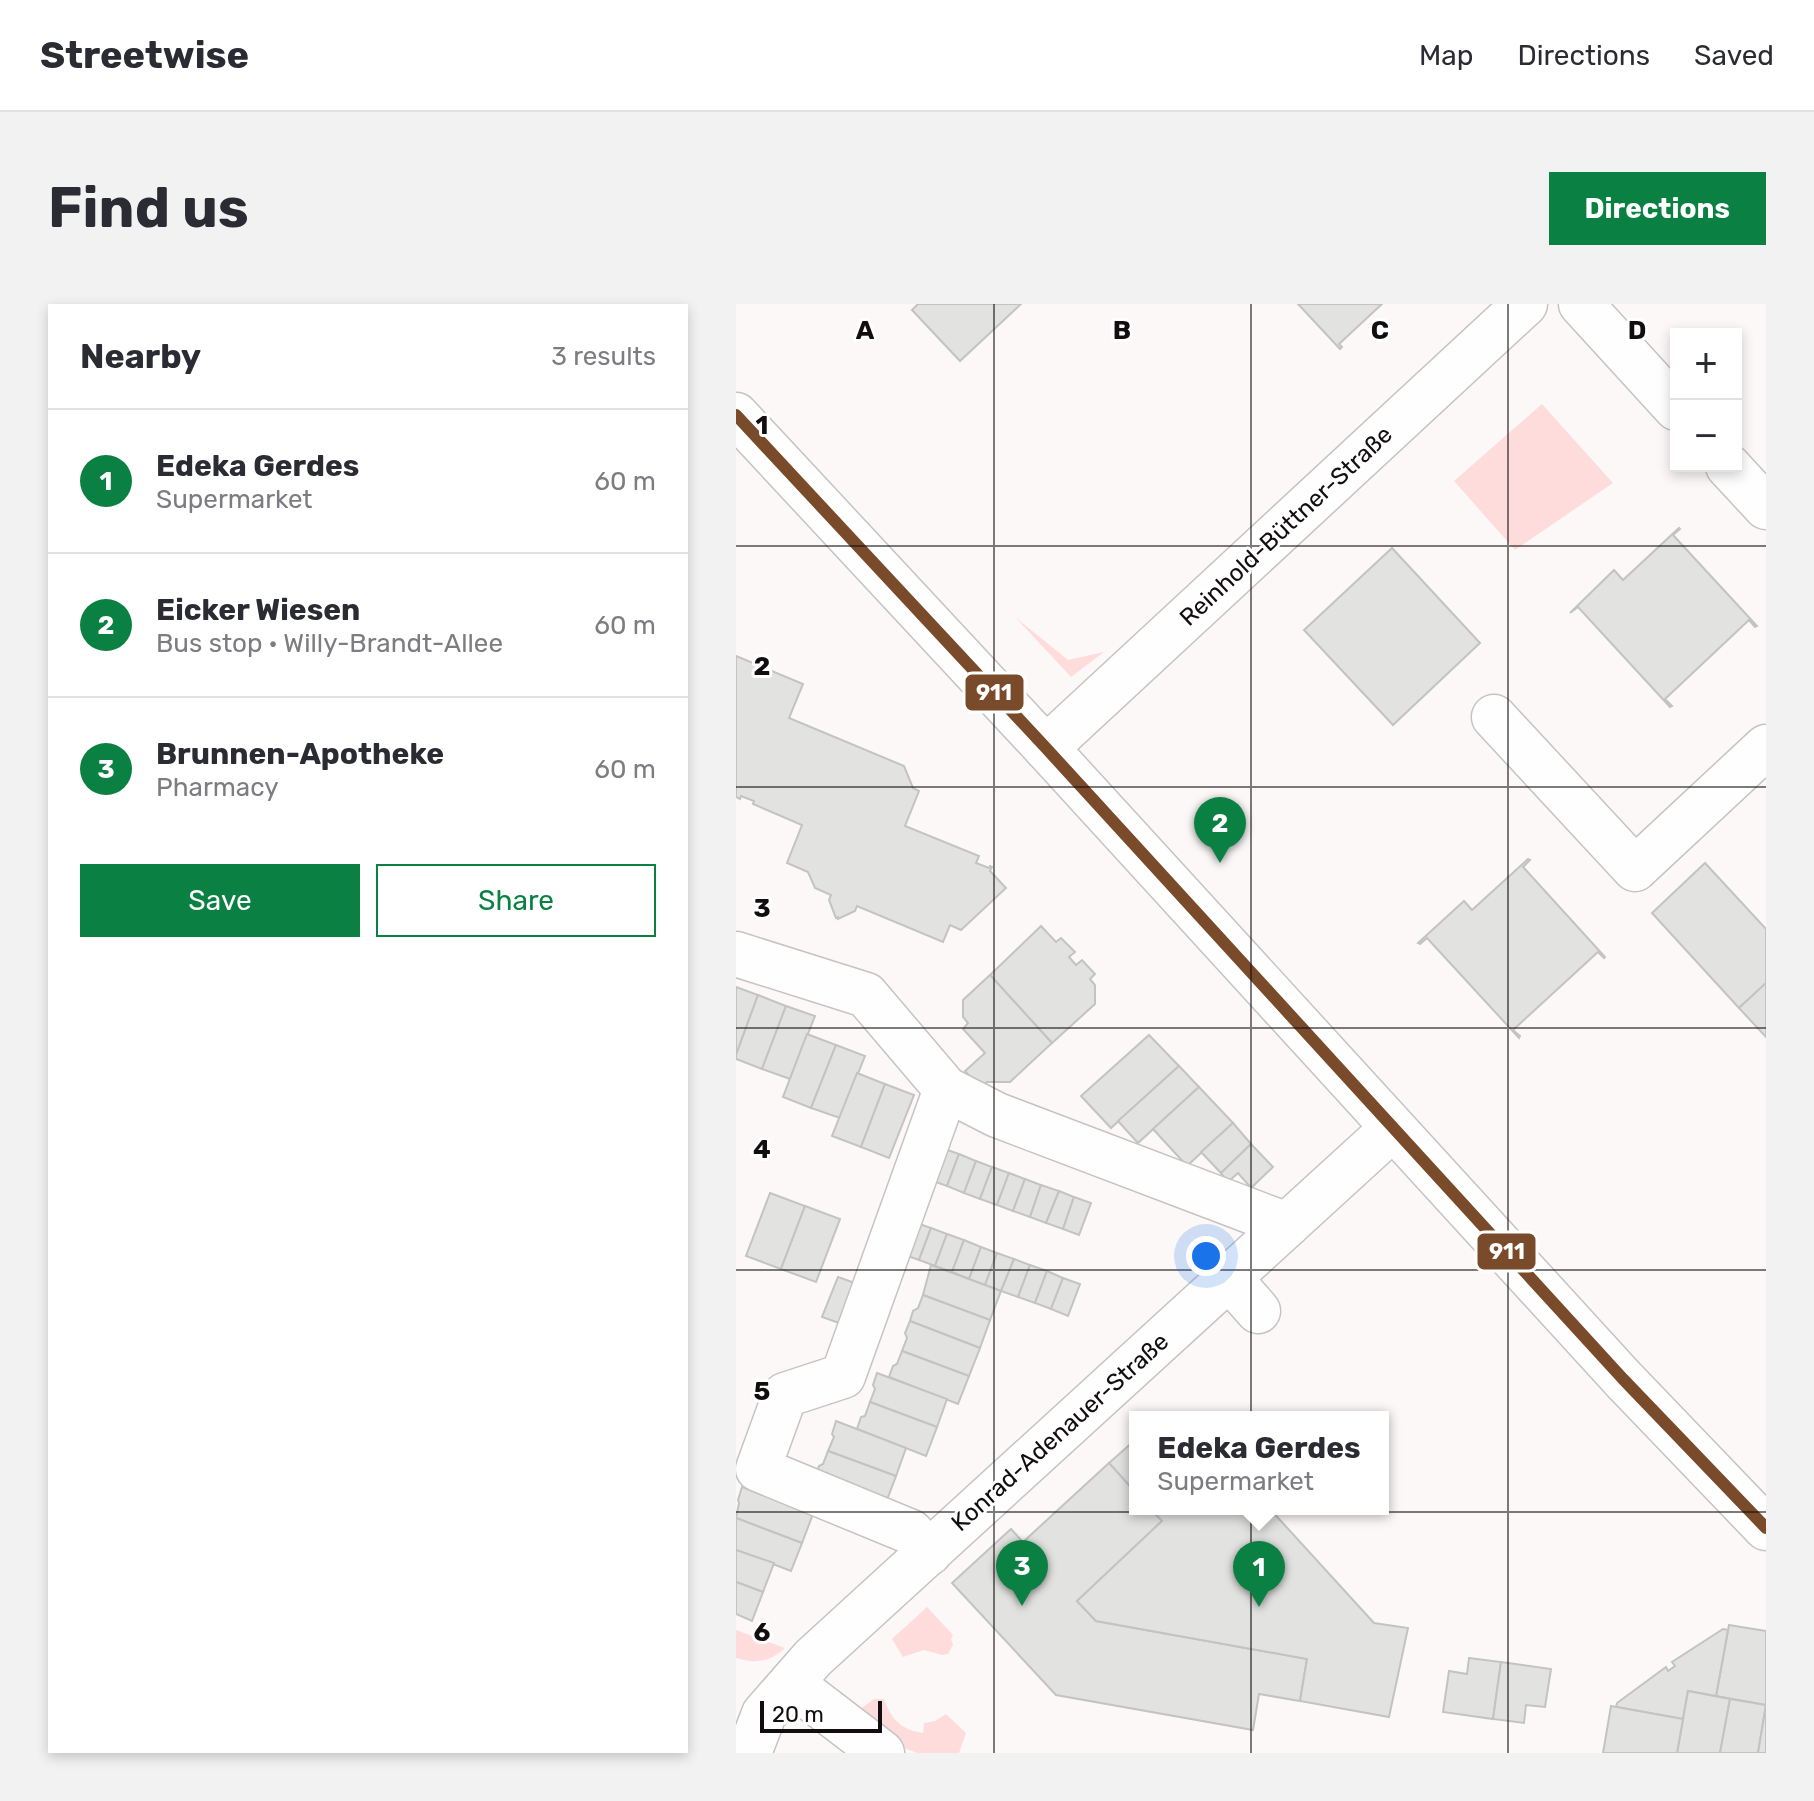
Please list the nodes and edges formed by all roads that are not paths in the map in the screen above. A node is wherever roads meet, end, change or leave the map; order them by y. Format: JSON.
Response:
{"nodes":[{"id":1,"x":1525,"y":304,"type":"edge"},
{"id":2,"x":1581,"y":304,"type":"edge"},
{"id":3,"x":1670,"y":401,"type":"edge"},
{"id":4,"x":740,"y":427,"type":"edge"},
{"id":5,"x":1734,"y":472,"type":"edge"},
{"id":6,"x":1766,"y":507,"type":"edge"},
{"id":7,"x":1494,"y":717,"type":"dead end"},
{"id":8,"x":1766,"y":747,"type":"edge"},
{"id":9,"x":1046,"y":748,"type":"junction"},
{"id":10,"x":736,"y":954,"type":"edge"},
{"id":11,"x":946,"y":1089,"type":"junction"},
{"id":12,"x":1393,"y":1128,"type":"junction"},
{"id":13,"x":1287,"y":1225,"type":"junction"},
{"id":14,"x":1229,"y":1278,"type":"junction"},
{"id":15,"x":1258,"y":1311,"type":"dead end"},
{"id":16,"x":1766,"y":1528,"type":"edge"},
{"id":17,"x":929,"y":1553,"type":"junction"},
{"id":18,"x":792,"y":1684,"type":"junction"},
{"id":19,"x":759,"y":1750,"type":"edge"},
{"id":20,"x":882,"y":1753,"type":"edge"}],
"edges":[{"from":1,"to":9,"type":"street","name":"Reinhold-Büttner-Straße"},
{"from":2,"to":3,"type":"street"},
{"from":4,"to":9,"type":"street"},
{"from":5,"to":6,"type":"street"},
{"from":7,"to":8,"type":"street"},
{"from":9,"to":12,"type":"street"},
{"from":10,"to":11,"type":"street"},
{"from":11,"to":13,"type":"street"},
{"from":11,"to":17,"type":"street"},
{"from":12,"to":13,"type":"street","name":"Konrad-Adenauer-Straße"},
{"from":12,"to":16,"type":"street"},
{"from":13,"to":14,"type":"street","name":"Konrad-Adenauer-Straße"},
{"from":14,"to":15,"type":"street"},
{"from":14,"to":17,"type":"street","name":"Konrad-Adenauer-Straße"},
{"from":17,"to":18,"type":"street","name":"Konrad-Adenauer-Straße"},
{"from":18,"to":19,"type":"street","name":"Konrad-Adenauer-Straße"},
{"from":18,"to":20,"type":"street"}]}
